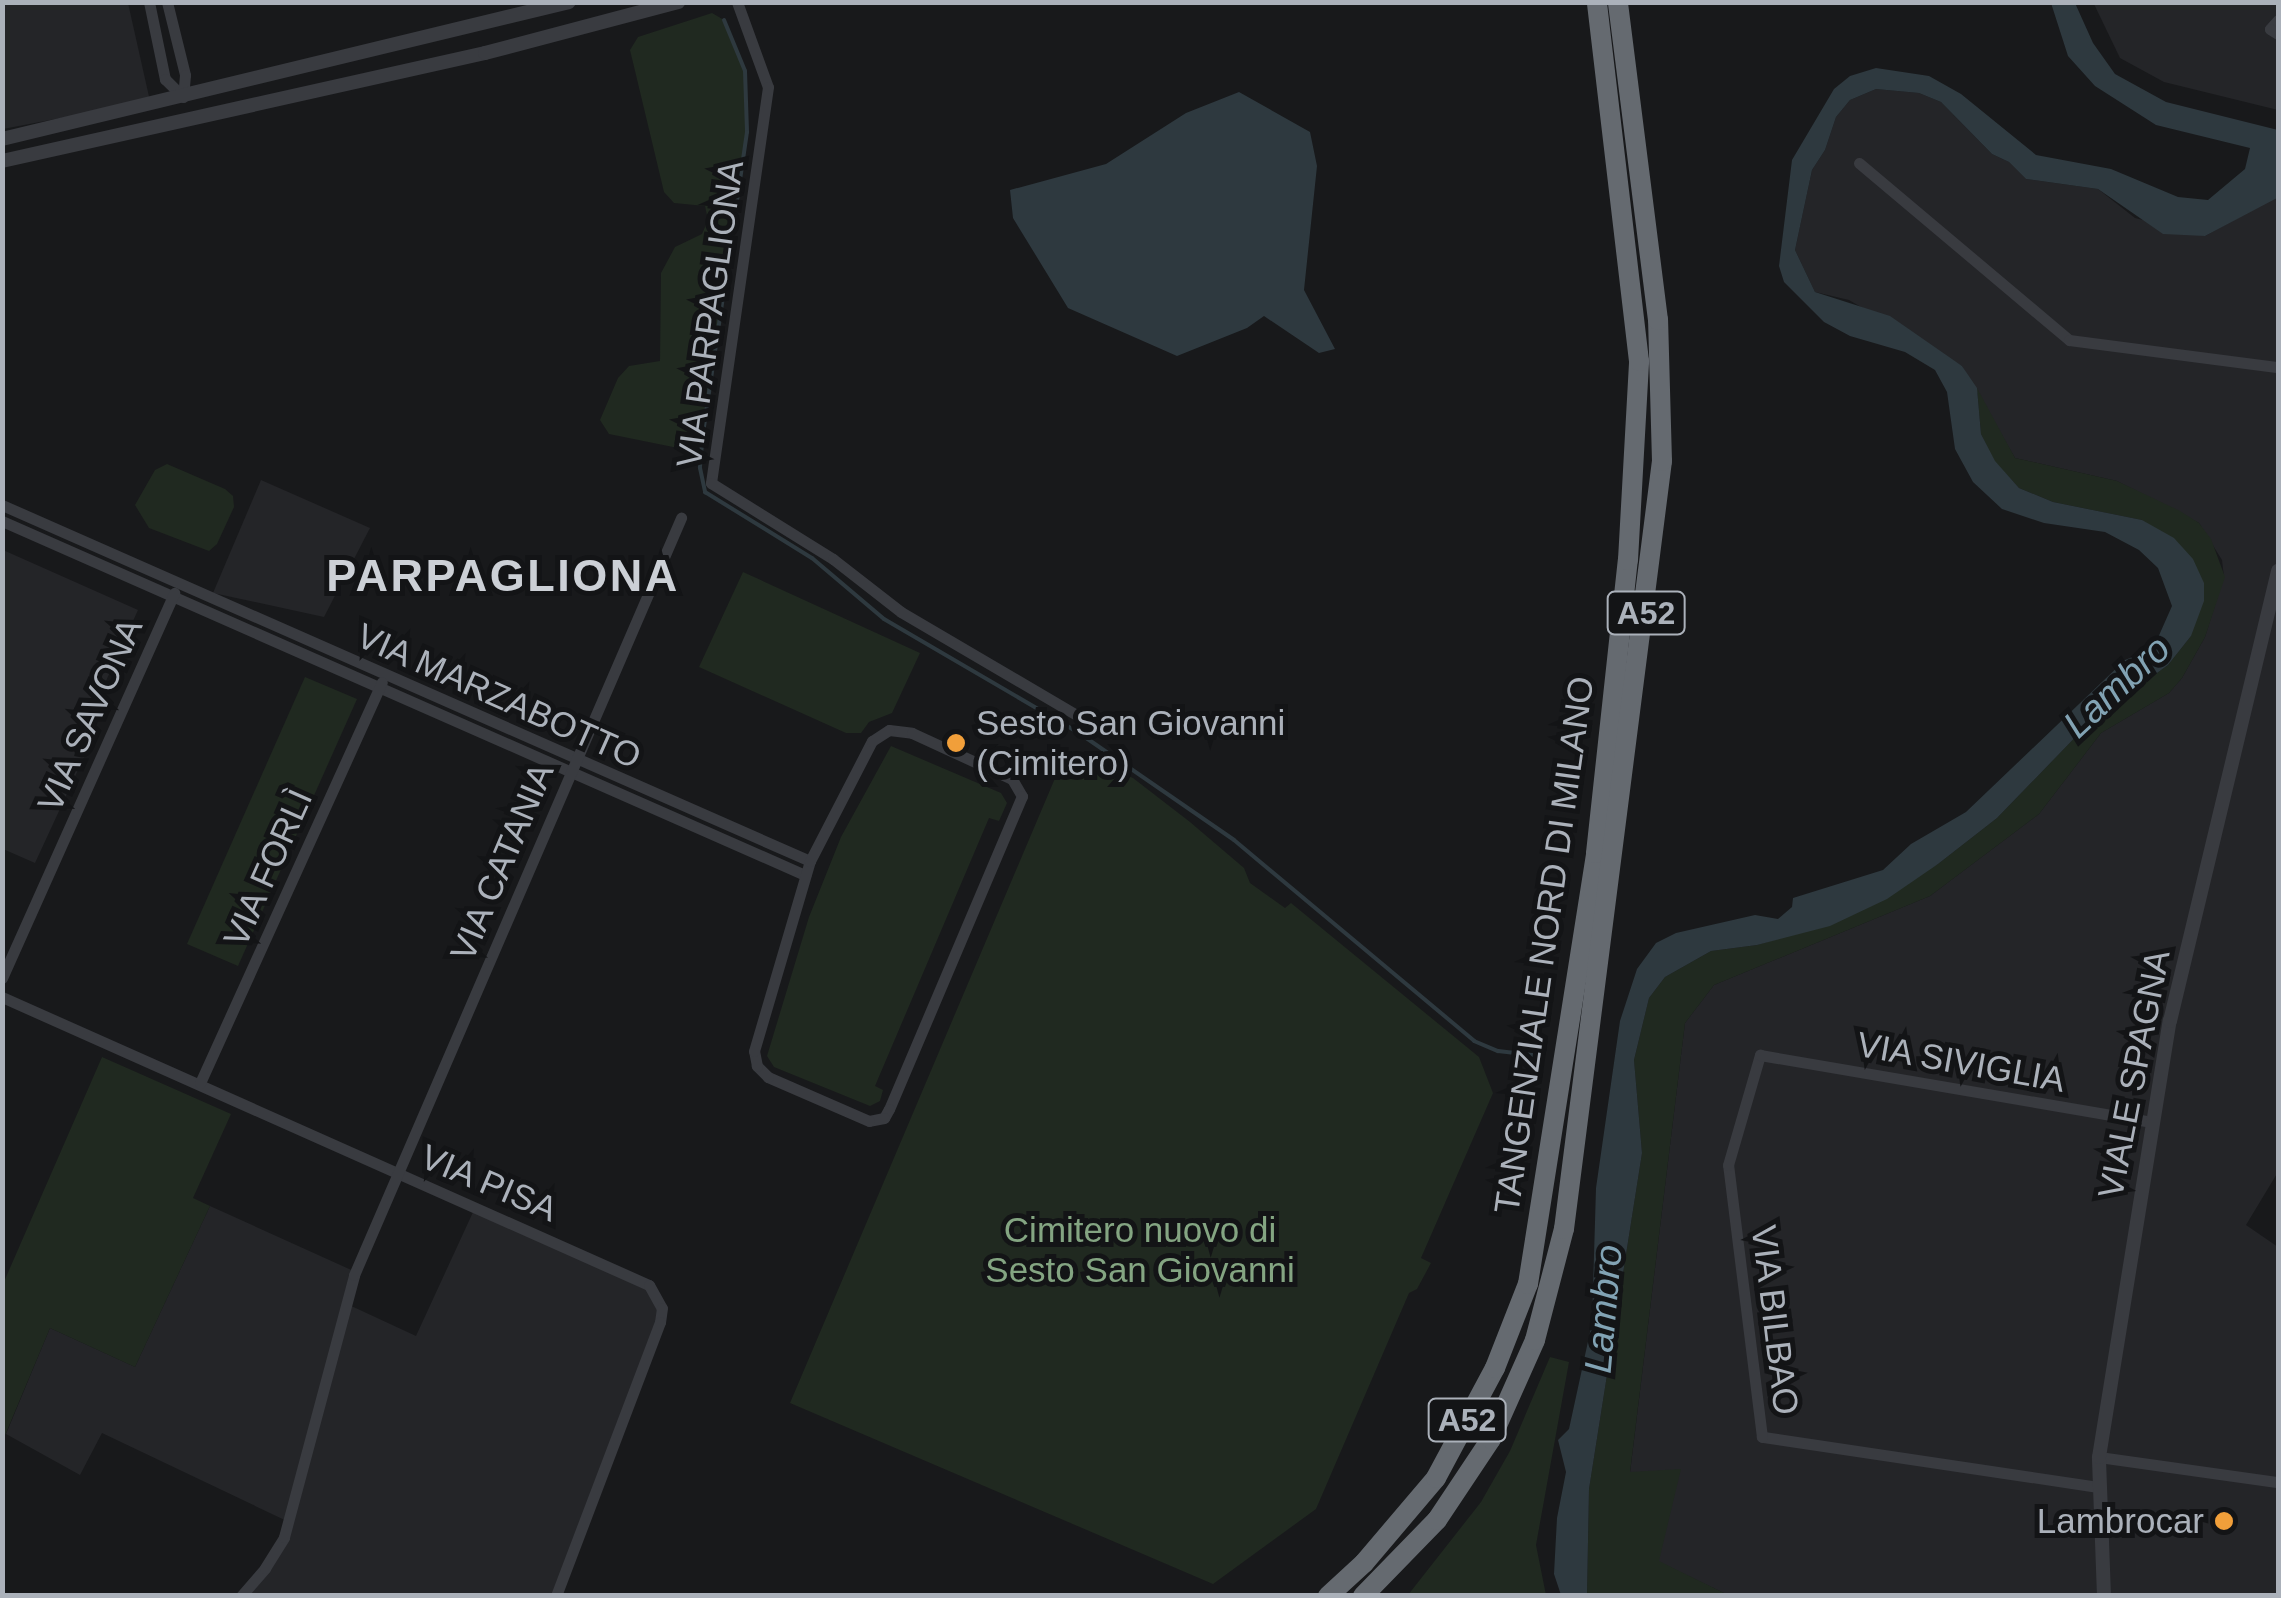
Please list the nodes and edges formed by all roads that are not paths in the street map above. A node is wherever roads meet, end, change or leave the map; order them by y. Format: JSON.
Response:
{"nodes":[{"id":1,"x":149,"y":2,"type":"edge"},
{"id":2,"x":167,"y":2,"type":"edge"},
{"id":3,"x":569,"y":2,"type":"edge"},
{"id":4,"x":678,"y":2,"type":"edge"},
{"id":5,"x":738,"y":2,"type":"edge"},
{"id":6,"x":1597,"y":2,"type":"edge"},
{"id":7,"x":1618,"y":2,"type":"edge"},
{"id":8,"x":2278,"y":20,"type":"edge"},
{"id":9,"x":2278,"y":34,"type":"edge"},
{"id":10,"x":183,"y":97,"type":"junction"},
{"id":11,"x":188,"y":119,"type":"junction"},
{"id":12,"x":2,"y":139,"type":"edge"},
{"id":13,"x":2,"y":161,"type":"edge"},
{"id":14,"x":1859,"y":163,"type":"dead end"},
{"id":15,"x":2278,"y":367,"type":"edge"},
{"id":16,"x":2,"y":504,"type":"edge"},
{"id":17,"x":681,"y":518,"type":"dead end"},
{"id":18,"x":2,"y":521,"type":"edge"},
{"id":19,"x":2278,"y":571,"type":"edge"},
{"id":20,"x":176,"y":590,"type":"junction"},
{"id":21,"x":382,"y":681,"type":"junction"},
{"id":22,"x":1096,"y":727,"type":"dead end"},
{"id":23,"x":574,"y":767,"type":"junction"},
{"id":24,"x":810,"y":862,"type":"junction"},
{"id":25,"x":805,"y":875,"type":"junction"},
{"id":26,"x":2,"y":978,"type":"edge"},
{"id":27,"x":2,"y":997,"type":"edge"},
{"id":28,"x":1760,"y":1056,"type":"joint"},
{"id":29,"x":200,"y":1083,"type":"junction"},
{"id":30,"x":2154,"y":1122,"type":"junction"},
{"id":31,"x":398,"y":1174,"type":"junction"},
{"id":32,"x":2100,"y":1457,"type":"junction"},
{"id":33,"x":2278,"y":1482,"type":"edge"},
{"id":34,"x":2098,"y":1488,"type":"junction"},
{"id":35,"x":241,"y":1596,"type":"edge"},
{"id":36,"x":556,"y":1596,"type":"edge"},
{"id":37,"x":1328,"y":1596,"type":"edge"},
{"id":38,"x":1364,"y":1596,"type":"edge"},
{"id":39,"x":2104,"y":1596,"type":"edge"}],
"edges":[{"from":1,"to":10,"type":"street"},
{"from":2,"to":10,"type":"street"},
{"from":3,"to":10,"type":"street"},
{"from":4,"to":11,"type":"street"},
{"from":5,"to":22,"type":"street","name":"VIA PARPAGLIONA"},
{"from":6,"to":37,"type":"highway","name":"TANGENZIALE NORD DI MILANO","number":"A52"},
{"from":7,"to":38,"type":"highway","name":"TANGENZIALE NORD DI MILANO","number":"A52"},
{"from":8,"to":9,"type":"street"},
{"from":10,"to":11,"type":"street"},
{"from":10,"to":12,"type":"street"},
{"from":11,"to":13,"type":"street"},
{"from":14,"to":15,"type":"street"},
{"from":16,"to":20,"type":"street","name":"VIA MARZABOTTO"},
{"from":17,"to":23,"type":"street","name":"VIA CATANIA"},
{"from":18,"to":20,"type":"street","name":"VIA MARZABOTTO"},
{"from":19,"to":30,"type":"street","name":"VIALE SPAGNA"},
{"from":20,"to":21,"type":"street","name":"VIA MARZABOTTO"},
{"from":20,"to":26,"type":"street","name":"VIA SAVONA"},
{"from":21,"to":23,"type":"street","name":"VIA MARZABOTTO"},
{"from":21,"to":29,"type":"street","name":"VIA FORLÌ"},
{"from":23,"to":24,"type":"street","name":"VIA MARZABOTTO"},
{"from":23,"to":25,"type":"street","name":"VIA MARZABOTTO"},
{"from":23,"to":31,"type":"street","name":"VIA CATANIA"},
{"from":24,"to":25,"type":"street"},
{"from":24,"to":25,"type":"street"},
{"from":27,"to":29,"type":"street","name":"VIA PISA"},
{"from":28,"to":30,"type":"street","name":"VIA SIVIGLIA"},
{"from":28,"to":34,"type":"street","name":"VIA BILBAO"},
{"from":29,"to":31,"type":"street","name":"VIA PISA"},
{"from":30,"to":32,"type":"street","name":"VIALE SPAGNA"},
{"from":31,"to":35,"type":"street","name":"VIA CATANIA"},
{"from":31,"to":36,"type":"street","name":"VIA PISA"},
{"from":32,"to":33,"type":"street"},
{"from":32,"to":34,"type":"street","name":"VIALE SPAGNA"},
{"from":34,"to":39,"type":"street","name":"VIALE SPAGNA"}]}
